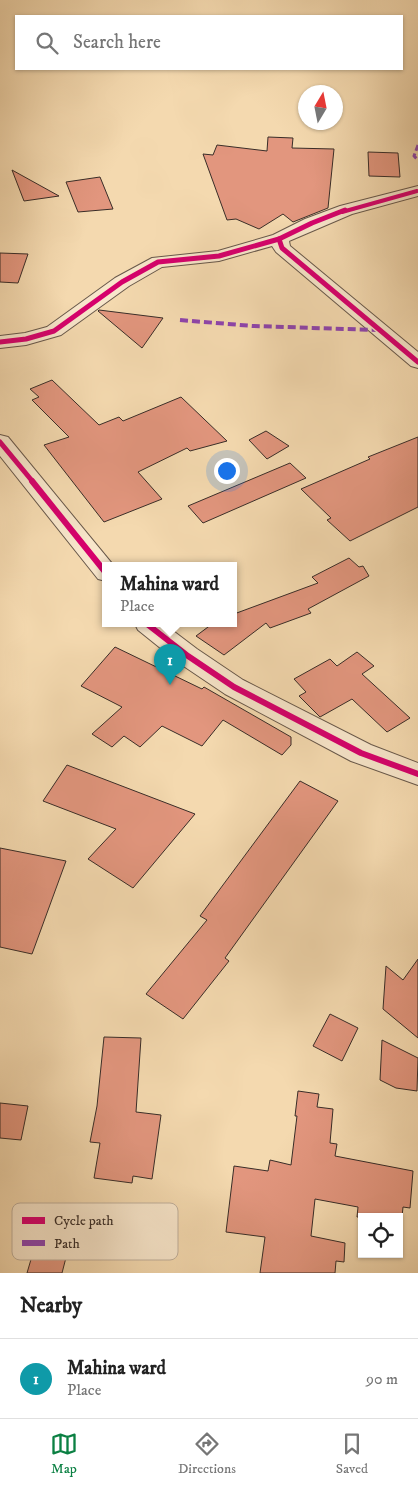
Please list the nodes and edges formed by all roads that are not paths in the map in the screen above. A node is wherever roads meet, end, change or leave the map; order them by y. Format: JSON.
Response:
{"nodes":[{"id":1,"x":417,"y":191,"type":"edge"},
{"id":2,"x":279,"y":240,"type":"junction"},
{"id":3,"x":0,"y":342,"type":"edge"},
{"id":4,"x":418,"y":362,"type":"edge"},
{"id":5,"x":0,"y":442,"type":"edge"},
{"id":6,"x":102,"y":568,"type":"edge"},
{"id":7,"x":151,"y":627,"type":"edge"},
{"id":8,"x":418,"y":774,"type":"edge"}],
"edges":[{"from":1,"to":2,"type":"street"},
{"from":2,"to":3,"type":"street"},
{"from":2,"to":4,"type":"street"},
{"from":5,"to":6,"type":"street"},
{"from":7,"to":8,"type":"street"}]}
